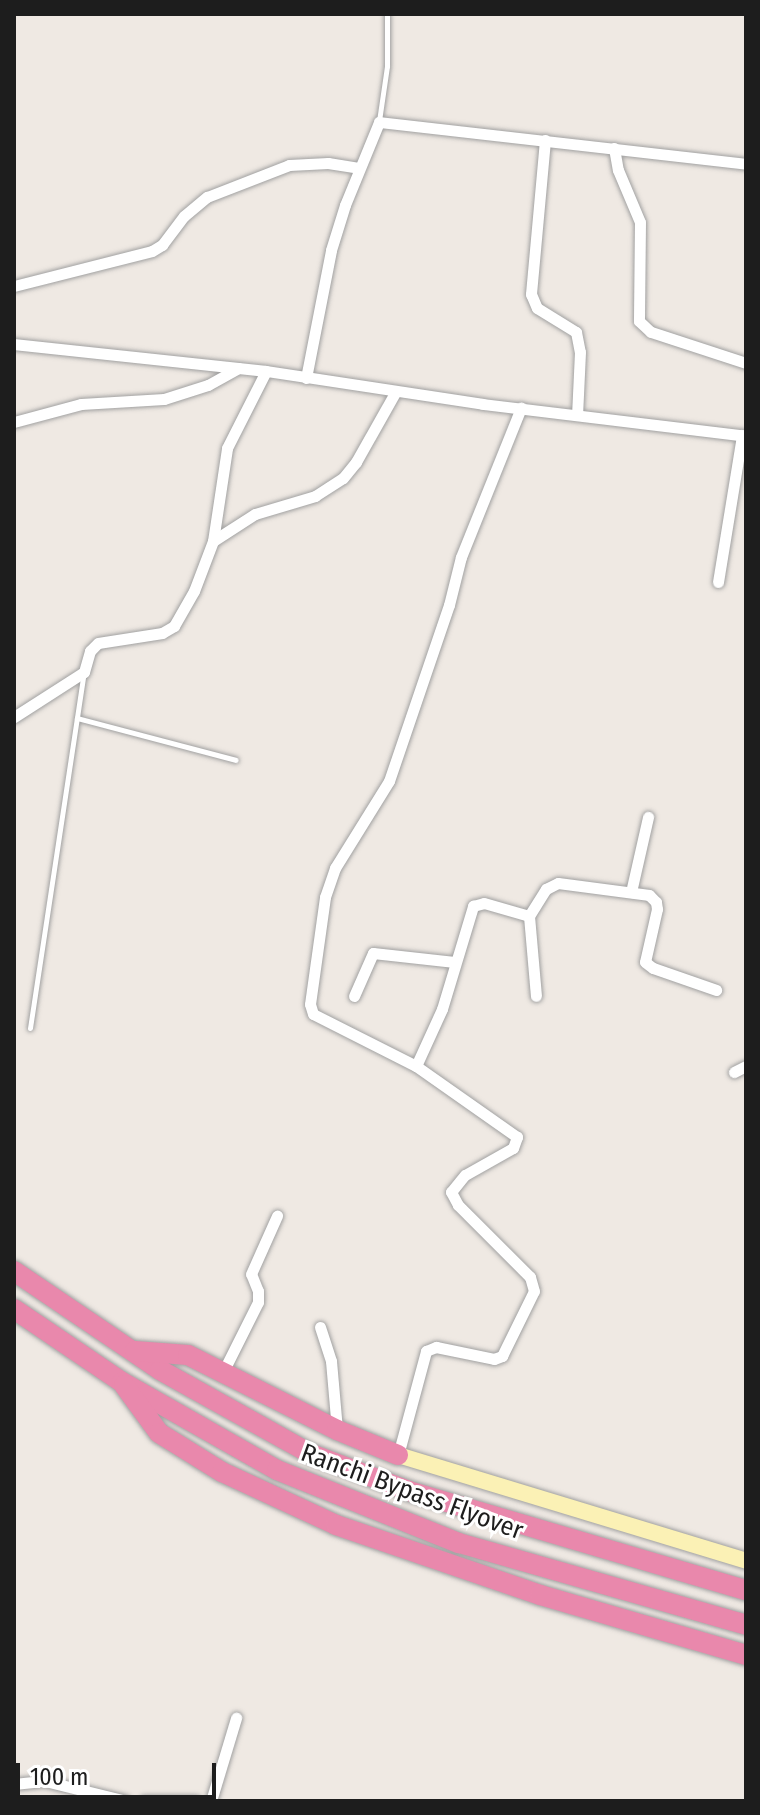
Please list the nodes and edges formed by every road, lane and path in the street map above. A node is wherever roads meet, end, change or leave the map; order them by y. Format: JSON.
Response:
{"nodes":[{"id":1,"x":387,"y":14,"type":"edge"},
{"id":2,"x":379,"y":122,"type":"junction"},
{"id":3,"x":545,"y":140,"type":"junction"},
{"id":4,"x":614,"y":148,"type":"junction"},
{"id":5,"x":746,"y":164,"type":"edge"},
{"id":6,"x":359,"y":168,"type":"junction"},
{"id":7,"x":14,"y":286,"type":"edge"},
{"id":8,"x":14,"y":344,"type":"edge"},
{"id":9,"x":746,"y":363,"type":"edge"},
{"id":10,"x":239,"y":368,"type":"junction"},
{"id":11,"x":266,"y":371,"type":"junction"},
{"id":12,"x":306,"y":378,"type":"junction"},
{"id":13,"x":396,"y":391,"type":"junction"},
{"id":14,"x":521,"y":408,"type":"junction"},
{"id":15,"x":577,"y":415,"type":"junction"},
{"id":16,"x":14,"y":422,"type":"edge"},
{"id":17,"x":744,"y":435,"type":"edge"},
{"id":18,"x":213,"y":541,"type":"junction"},
{"id":19,"x":718,"y":582,"type":"dead end"},
{"id":20,"x":84,"y":672,"type":"junction"},
{"id":21,"x":14,"y":717,"type":"edge"},
{"id":22,"x":77,"y":718,"type":"junction"},
{"id":23,"x":236,"y":760,"type":"dead end"},
{"id":24,"x":648,"y":817,"type":"dead end"},
{"id":25,"x":631,"y":892,"type":"junction"},
{"id":26,"x":529,"y":916,"type":"junction"},
{"id":27,"x":455,"y":962,"type":"junction"},
{"id":28,"x":716,"y":990,"type":"dead end"},
{"id":29,"x":354,"y":996,"type":"dead end"},
{"id":30,"x":536,"y":996,"type":"dead end"},
{"id":31,"x":30,"y":1028,"type":"dead end"},
{"id":32,"x":416,"y":1066,"type":"junction"},
{"id":33,"x":746,"y":1066,"type":"edge"},
{"id":34,"x":734,"y":1072,"type":"dead end"},
{"id":35,"x":277,"y":1216,"type":"dead end"},
{"id":36,"x":14,"y":1271,"type":"edge"},
{"id":37,"x":14,"y":1309,"type":"edge"},
{"id":38,"x":320,"y":1327,"type":"dead end"},
{"id":39,"x":131,"y":1350,"type":"junction"},
{"id":40,"x":224,"y":1370,"type":"junction"},
{"id":41,"x":122,"y":1382,"type":"junction"},
{"id":42,"x":337,"y":1430,"type":"junction"},
{"id":43,"x":398,"y":1455,"type":"junction"},
{"id":44,"x":746,"y":1561,"type":"edge"},
{"id":45,"x":746,"y":1590,"type":"edge"},
{"id":46,"x":746,"y":1625,"type":"edge"},
{"id":47,"x":746,"y":1655,"type":"edge"},
{"id":48,"x":236,"y":1718,"type":"dead end"},
{"id":49,"x":14,"y":1784,"type":"edge"},
{"id":50,"x":179,"y":1800,"type":"edge"},
{"id":51,"x":126,"y":1801,"type":"edge"},
{"id":52,"x":144,"y":1801,"type":"edge"},
{"id":53,"x":157,"y":1801,"type":"edge"},
{"id":54,"x":196,"y":1801,"type":"edge"},
{"id":55,"x":211,"y":1801,"type":"edge"}],
"edges":[{"from":1,"to":2,"type":"lane"},
{"from":2,"to":3,"type":"street"},
{"from":2,"to":6,"type":"street"},
{"from":3,"to":4,"type":"street"},
{"from":3,"to":15,"type":"street"},
{"from":4,"to":5,"type":"street"},
{"from":4,"to":9,"type":"street"},
{"from":6,"to":7,"type":"street"},
{"from":6,"to":12,"type":"street"},
{"from":8,"to":10,"type":"street"},
{"from":10,"to":11,"type":"street"},
{"from":10,"to":16,"type":"street"},
{"from":11,"to":12,"type":"street"},
{"from":11,"to":18,"type":"street"},
{"from":12,"to":13,"type":"street"},
{"from":13,"to":14,"type":"street"},
{"from":13,"to":18,"type":"street"},
{"from":14,"to":15,"type":"street"},
{"from":14,"to":32,"type":"street"},
{"from":15,"to":17,"type":"street"},
{"from":17,"to":19,"type":"street"},
{"from":18,"to":20,"type":"street"},
{"from":20,"to":21,"type":"street"},
{"from":20,"to":22,"type":"lane"},
{"from":22,"to":23,"type":"lane"},
{"from":22,"to":31,"type":"lane"},
{"from":24,"to":25,"type":"street"},
{"from":25,"to":26,"type":"street"},
{"from":25,"to":28,"type":"street"},
{"from":26,"to":27,"type":"street"},
{"from":26,"to":30,"type":"street"},
{"from":27,"to":29,"type":"street"},
{"from":27,"to":32,"type":"street"},
{"from":32,"to":43,"type":"street"},
{"from":33,"to":34,"type":"street"},
{"from":35,"to":40,"type":"street"},
{"from":36,"to":39,"type":"highway","name":"Ranchi Bypass Flyover"},
{"from":37,"to":41,"type":"highway","name":"Ranchi Bypass Flyover"},
{"from":38,"to":42,"type":"street"},
{"from":39,"to":40,"type":"highway"},
{"from":39,"to":45,"type":"highway","name":"Ranchi Bypass Flyover"},
{"from":40,"to":42,"type":"highway"},
{"from":41,"to":46,"type":"highway","name":"Ranchi Bypass Flyover"},
{"from":41,"to":47,"type":"highway"},
{"from":42,"to":43,"type":"highway"},
{"from":43,"to":44,"type":"street"},
{"from":48,"to":55,"type":"street"},
{"from":49,"to":51,"type":"street"},
{"from":50,"to":53,"type":"street"},
{"from":50,"to":54,"type":"street"},
{"from":52,"to":53,"type":"street"}]}
